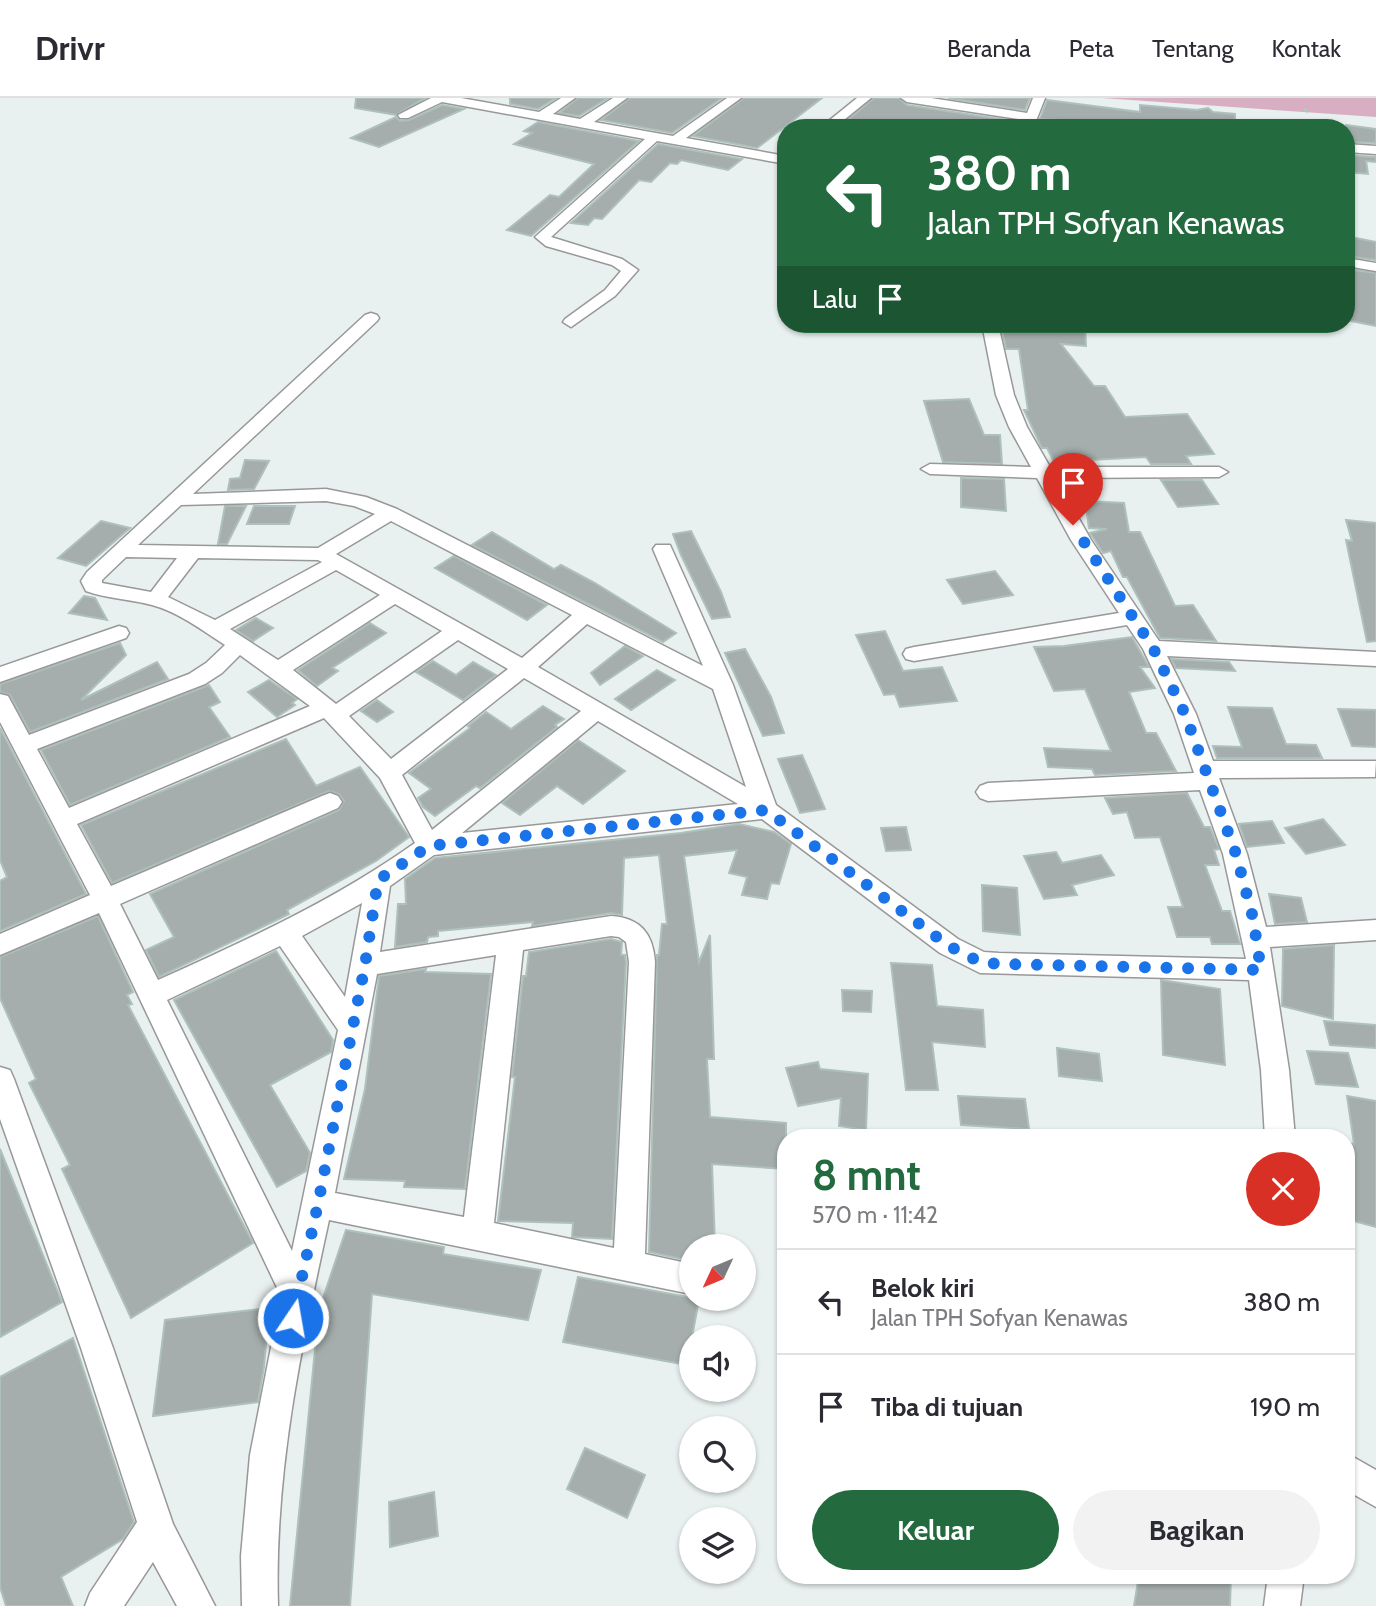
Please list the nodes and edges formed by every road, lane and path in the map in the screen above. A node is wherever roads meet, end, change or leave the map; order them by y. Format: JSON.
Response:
{"nodes":[{"id":1,"x":441,"y":98,"type":"edge"},
{"id":2,"x":569,"y":98,"type":"edge"},
{"id":3,"x":621,"y":98,"type":"edge"},
{"id":4,"x":735,"y":98,"type":"edge"},
{"id":5,"x":865,"y":98,"type":"edge"},
{"id":6,"x":907,"y":98,"type":"edge"},
{"id":7,"x":1039,"y":98,"type":"edge"},
{"id":8,"x":1305,"y":109,"type":"dead end"},
{"id":9,"x":1307,"y":114,"type":"dead end"},
{"id":10,"x":404,"y":115,"type":"dead end"},
{"id":11,"x":542,"y":116,"type":"junction"},
{"id":12,"x":838,"y":119,"type":"edge"},
{"id":13,"x":1009,"y":119,"type":"edge"},
{"id":14,"x":1030,"y":119,"type":"edge"},
{"id":15,"x":582,"y":124,"type":"junction"},
{"id":16,"x":654,"y":136,"type":"junction"},
{"id":17,"x":675,"y":140,"type":"junction"},
{"id":18,"x":1355,"y":149,"type":"edge"},
{"id":19,"x":1376,"y":150,"type":"edge"},
{"id":20,"x":777,"y":158,"type":"edge"},
{"id":21,"x":1355,"y":264,"type":"edge"},
{"id":22,"x":1376,"y":267,"type":"edge"},
{"id":23,"x":371,"y":318,"type":"dead end"},
{"id":24,"x":571,"y":322,"type":"dead end"},
{"id":25,"x":992,"y":333,"type":"edge"},
{"id":26,"x":930,"y":468,"type":"dead end"},
{"id":27,"x":1219,"y":472,"type":"dead end"},
{"id":28,"x":1042,"y":473,"type":"junction"},
{"id":29,"x":175,"y":500,"type":"junction"},
{"id":30,"x":390,"y":513,"type":"junction"},
{"id":31,"x":663,"y":549,"type":"dead end"},
{"id":32,"x":121,"y":551,"type":"junction"},
{"id":33,"x":192,"y":552,"type":"junction"},
{"id":34,"x":329,"y":558,"type":"junction"},
{"id":35,"x":394,"y":595,"type":"junction"},
{"id":36,"x":156,"y":600,"type":"junction"},
{"id":37,"x":586,"y":614,"type":"junction"},
{"id":38,"x":1133,"y":617,"type":"junction"},
{"id":39,"x":215,"y":629,"type":"junction"},
{"id":40,"x":457,"y":631,"type":"junction"},
{"id":41,"x":119,"y":632,"type":"dead end"},
{"id":42,"x":239,"y":644,"type":"junction"},
{"id":43,"x":1153,"y":648,"type":"junction"},
{"id":44,"x":915,"y":654,"type":"dead end"},
{"id":45,"x":1376,"y":659,"type":"edge"},
{"id":46,"x":522,"y":668,"type":"junction"},
{"id":47,"x":278,"y":670,"type":"junction"},
{"id":48,"x":0,"y":675,"type":"edge"},
{"id":49,"x":722,"y":685,"type":"junction"},
{"id":50,"x":0,"y":701,"type":"edge"},
{"id":51,"x":597,"y":710,"type":"junction"},
{"id":52,"x":331,"y":712,"type":"junction"},
{"id":53,"x":24,"y":745,"type":"junction"},
{"id":54,"x":1375,"y":769,"type":"edge"},
{"id":55,"x":389,"y":774,"type":"junction"},
{"id":56,"x":1205,"y":775,"type":"junction"},
{"id":57,"x":988,"y":792,"type":"dead end"},
{"id":58,"x":330,"y":802,"type":"dead end"},
{"id":59,"x":766,"y":810,"type":"junction"},
{"id":60,"x":64,"y":820,"type":"junction"},
{"id":61,"x":429,"y":846,"type":"junction"},
{"id":62,"x":378,"y":880,"type":"junction"},
{"id":63,"x":105,"y":899,"type":"junction"},
{"id":64,"x":1376,"y":930,"type":"edge"},
{"id":65,"x":284,"y":931,"type":"junction"},
{"id":66,"x":1256,"y":938,"type":"junction"},
{"id":67,"x":511,"y":942,"type":"junction"},
{"id":68,"x":0,"y":945,"type":"edge"},
{"id":69,"x":365,"y":965,"type":"junction"},
{"id":70,"x":1261,"y":970,"type":"junction"},
{"id":71,"x":151,"y":995,"type":"junction"},
{"id":72,"x":352,"y":1028,"type":"junction"},
{"id":73,"x":2,"y":1093,"type":"edge"},
{"id":74,"x":1279,"y":1129,"type":"edge"},
{"id":75,"x":318,"y":1204,"type":"junction"},
{"id":76,"x":477,"y":1234,"type":"junction"},
{"id":77,"x":629,"y":1268,"type":"junction"},
{"id":78,"x":679,"y":1277,"type":"edge"},
{"id":79,"x":297,"y":1295,"type":"junction"},
{"id":80,"x":1355,"y":1476,"type":"edge"},
{"id":81,"x":1376,"y":1490,"type":"edge"},
{"id":82,"x":156,"y":1525,"type":"junction"},
{"id":83,"x":1285,"y":1584,"type":"edge"},
{"id":84,"x":103,"y":1606,"type":"edge"},
{"id":85,"x":197,"y":1606,"type":"edge"},
{"id":86,"x":260,"y":1606,"type":"edge"},
{"id":87,"x":1282,"y":1606,"type":"edge"}],
"edges":[{"from":1,"to":10,"type":"street"},
{"from":1,"to":11,"type":"street"},
{"from":2,"to":11,"type":"street"},
{"from":3,"to":15,"type":"street"},
{"from":4,"to":17,"type":"street"},
{"from":5,"to":12,"type":"street"},
{"from":6,"to":13,"type":"street"},
{"from":7,"to":14,"type":"street"},
{"from":8,"to":9,"type":"path"},
{"from":11,"to":15,"type":"street"},
{"from":15,"to":16,"type":"street"},
{"from":16,"to":17,"type":"street"},
{"from":16,"to":24,"type":"street"},
{"from":17,"to":20,"type":"street"},
{"from":18,"to":19,"type":"street"},
{"from":21,"to":22,"type":"street"},
{"from":23,"to":29,"type":"street"},
{"from":25,"to":28,"type":"street"},
{"from":26,"to":28,"type":"street"},
{"from":27,"to":28,"type":"street"},
{"from":28,"to":38,"type":"street"},
{"from":29,"to":30,"type":"street"},
{"from":29,"to":32,"type":"street"},
{"from":30,"to":34,"type":"street"},
{"from":30,"to":37,"type":"street"},
{"from":31,"to":49,"type":"street"},
{"from":32,"to":33,"type":"street"},
{"from":32,"to":36,"type":"street"},
{"from":33,"to":34,"type":"street"},
{"from":33,"to":36,"type":"street"},
{"from":34,"to":35,"type":"street"},
{"from":34,"to":39,"type":"street"},
{"from":35,"to":40,"type":"street"},
{"from":35,"to":47,"type":"street"},
{"from":36,"to":39,"type":"street"},
{"from":37,"to":46,"type":"street"},
{"from":37,"to":49,"type":"street"},
{"from":38,"to":43,"type":"street"},
{"from":38,"to":44,"type":"street"},
{"from":39,"to":42,"type":"street"},
{"from":40,"to":46,"type":"street"},
{"from":40,"to":52,"type":"street"},
{"from":41,"to":48,"type":"street"},
{"from":42,"to":47,"type":"street"},
{"from":42,"to":53,"type":"street"},
{"from":43,"to":45,"type":"street"},
{"from":43,"to":56,"type":"street"},
{"from":46,"to":51,"type":"street"},
{"from":46,"to":55,"type":"street"},
{"from":47,"to":52,"type":"street"},
{"from":49,"to":59,"type":"street"},
{"from":50,"to":53,"type":"street"},
{"from":51,"to":59,"type":"street"},
{"from":51,"to":61,"type":"street"},
{"from":52,"to":55,"type":"street"},
{"from":52,"to":60,"type":"street"},
{"from":53,"to":60,"type":"street"},
{"from":54,"to":56,"type":"street"},
{"from":55,"to":61,"type":"street"},
{"from":56,"to":57,"type":"street"},
{"from":56,"to":66,"type":"street"},
{"from":58,"to":63,"type":"street"},
{"from":59,"to":61,"type":"street"},
{"from":59,"to":70,"type":"street"},
{"from":60,"to":63,"type":"street"},
{"from":61,"to":62,"type":"street"},
{"from":62,"to":65,"type":"street"},
{"from":62,"to":69,"type":"street"},
{"from":63,"to":68,"type":"street"},
{"from":63,"to":71,"type":"street"},
{"from":64,"to":66,"type":"street"},
{"from":65,"to":71,"type":"street"},
{"from":65,"to":72,"type":"street"},
{"from":66,"to":70,"type":"street"},
{"from":67,"to":69,"type":"street"},
{"from":67,"to":76,"type":"street"},
{"from":67,"to":77,"type":"street"},
{"from":69,"to":72,"type":"street"},
{"from":70,"to":74,"type":"street"},
{"from":71,"to":79,"type":"street"},
{"from":72,"to":75,"type":"street"},
{"from":73,"to":82,"type":"street"},
{"from":75,"to":76,"type":"street"},
{"from":75,"to":79,"type":"street"},
{"from":76,"to":77,"type":"street"},
{"from":77,"to":78,"type":"street"},
{"from":79,"to":86,"type":"street"},
{"from":80,"to":81,"type":"street"},
{"from":82,"to":84,"type":"street"},
{"from":82,"to":85,"type":"street"},
{"from":83,"to":87,"type":"street"}]}
